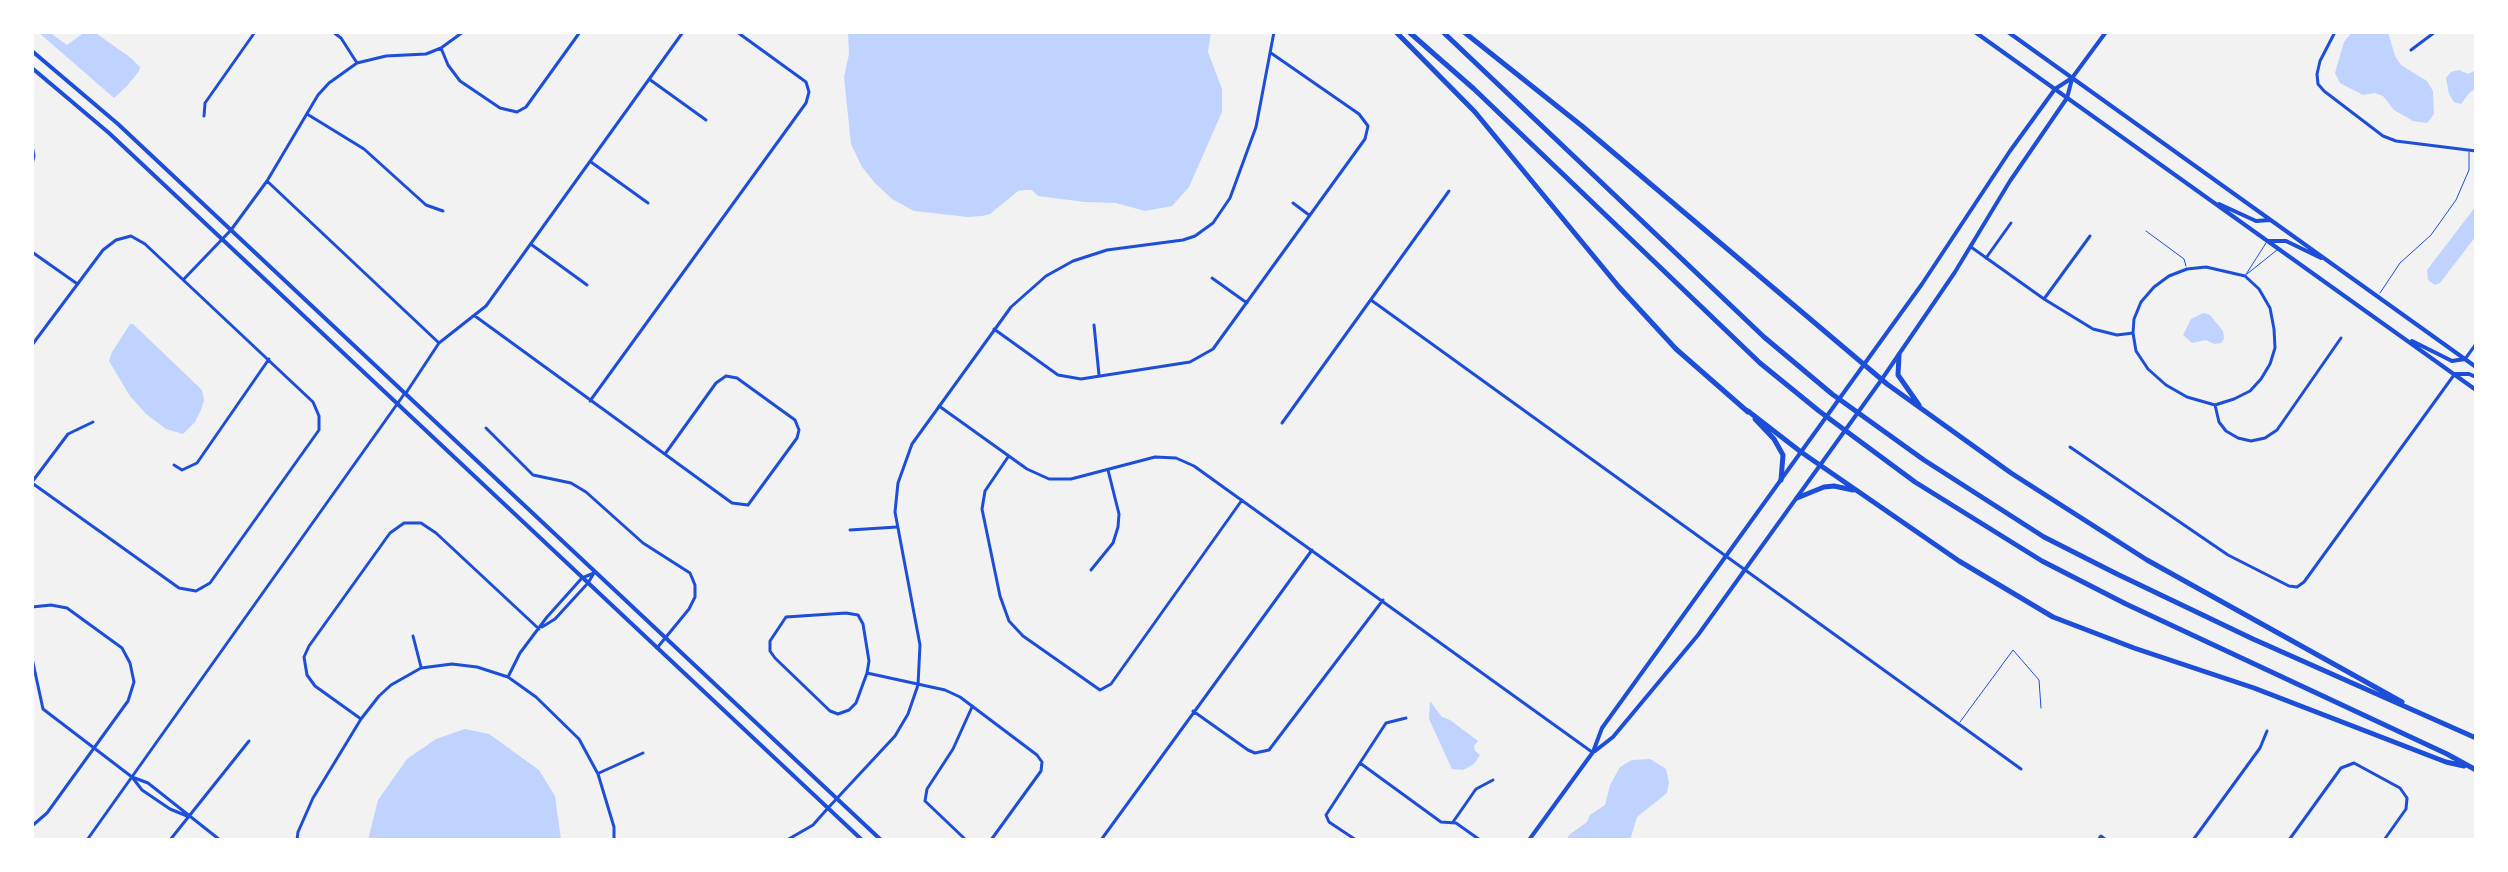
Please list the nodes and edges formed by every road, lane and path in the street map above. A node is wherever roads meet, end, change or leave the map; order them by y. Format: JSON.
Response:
{"nodes":[{"id":1,"x":255,"y":32,"type":"edge"},
{"id":2,"x":333,"y":32,"type":"edge"},
{"id":3,"x":463,"y":32,"type":"edge"},
{"id":4,"x":580,"y":32,"type":"edge"},
{"id":5,"x":683,"y":32,"type":"edge"},
{"id":6,"x":737,"y":32,"type":"edge"},
{"id":7,"x":1274,"y":32,"type":"edge"},
{"id":8,"x":1396,"y":32,"type":"edge"},
{"id":9,"x":1409,"y":32,"type":"edge"},
{"id":10,"x":1443,"y":32,"type":"edge"},
{"id":11,"x":1464,"y":32,"type":"edge"},
{"id":12,"x":1975,"y":32,"type":"edge"},
{"id":13,"x":2008,"y":32,"type":"edge"},
{"id":14,"x":2106,"y":32,"type":"edge"},
{"id":15,"x":2335,"y":32,"type":"edge"},
{"id":16,"x":2435,"y":32,"type":"edge"},
{"id":17,"x":441,"y":48,"type":"junction"},
{"id":18,"x":2411,"y":50,"type":"dead end"},
{"id":19,"x":32,"y":51,"type":"edge"},
{"id":20,"x":1271,"y":53,"type":"junction"},
{"id":21,"x":357,"y":63,"type":"junction"},
{"id":22,"x":32,"y":68,"type":"edge"},
{"id":23,"x":2072,"y":78,"type":"junction"},
{"id":24,"x":649,"y":79,"type":"junction"},
{"id":25,"x":2055,"y":89,"type":"junction"},
{"id":26,"x":2067,"y":98,"type":"junction"},
{"id":27,"x":307,"y":114,"type":"junction"},
{"id":28,"x":204,"y":116,"type":"dead end"},
{"id":29,"x":706,"y":120,"type":"dead end"},
{"id":30,"x":32,"y":145,"type":"edge"},
{"id":31,"x":2469,"y":150,"type":"junction"},
{"id":32,"x":2476,"y":151,"type":"edge"},
{"id":33,"x":591,"y":162,"type":"junction"},
{"id":34,"x":32,"y":164,"type":"edge"},
{"id":35,"x":267,"y":181,"type":"junction"},
{"id":36,"x":1449,"y":191,"type":"dead end"},
{"id":37,"x":2210,"y":200,"type":"junction"},
{"id":38,"x":648,"y":203,"type":"dead end"},
{"id":39,"x":1293,"y":203,"type":"dead end"},
{"id":40,"x":443,"y":211,"type":"dead end"},
{"id":41,"x":1309,"y":215,"type":"junction"},
{"id":42,"x":2272,"y":220,"type":"junction"},
{"id":43,"x":2011,"y":223,"type":"dead end"},
{"id":44,"x":231,"y":230,"type":"junction"},
{"id":45,"x":2146,"y":231,"type":"dead end"},
{"id":46,"x":2090,"y":236,"type":"dead end"},
{"id":47,"x":223,"y":240,"type":"junction"},
{"id":48,"x":2268,"y":241,"type":"junction"},
{"id":49,"x":531,"y":244,"type":"junction"},
{"id":50,"x":1971,"y":247,"type":"junction"},
{"id":51,"x":2278,"y":249,"type":"junction"},
{"id":52,"x":32,"y":252,"type":"edge"},
{"id":53,"x":1986,"y":258,"type":"junction"},
{"id":54,"x":2330,"y":262,"type":"junction"},
{"id":55,"x":2187,"y":269,"type":"junction"},
{"id":56,"x":2245,"y":276,"type":"junction"},
{"id":57,"x":1212,"y":278,"type":"dead end"},
{"id":58,"x":183,"y":280,"type":"junction"},
{"id":59,"x":76,"y":283,"type":"junction"},
{"id":60,"x":587,"y":285,"type":"dead end"},
{"id":61,"x":2377,"y":296,"type":"junction"},
{"id":62,"x":2044,"y":299,"type":"junction"},
{"id":63,"x":1371,"y":300,"type":"junction"},
{"id":64,"x":1247,"y":303,"type":"junction"},
{"id":65,"x":475,"y":316,"type":"junction"},
{"id":66,"x":1094,"y":325,"type":"dead end"},
{"id":67,"x":994,"y":329,"type":"junction"},
{"id":68,"x":2133,"y":333,"type":"junction"},
{"id":69,"x":2399,"y":335,"type":"junction"},
{"id":70,"x":2341,"y":338,"type":"dead end"},
{"id":71,"x":439,"y":343,"type":"junction"},
{"id":72,"x":2476,"y":344,"type":"edge"},
{"id":73,"x":32,"y":345,"type":"edge"},
{"id":74,"x":1899,"y":355,"type":"junction"},
{"id":75,"x":269,"y":359,"type":"junction"},
{"id":76,"x":2465,"y":359,"type":"junction"},
{"id":77,"x":1865,"y":364,"type":"junction"},
{"id":78,"x":2476,"y":367,"type":"edge"},
{"id":79,"x":1099,"y":375,"type":"junction"},
{"id":80,"x":2454,"y":375,"type":"junction"},
{"id":81,"x":2476,"y":377,"type":"edge"},
{"id":82,"x":1882,"y":379,"type":"junction"},
{"id":83,"x":2476,"y":390,"type":"edge"},
{"id":84,"x":406,"y":393,"type":"junction"},
{"id":85,"x":590,"y":401,"type":"junction"},
{"id":86,"x":398,"y":404,"type":"junction"},
{"id":87,"x":2215,"y":405,"type":"junction"},
{"id":88,"x":939,"y":406,"type":"junction"},
{"id":89,"x":1922,"y":409,"type":"junction"},
{"id":90,"x":1748,"y":411,"type":"junction"},
{"id":91,"x":93,"y":422,"type":"dead end"},
{"id":92,"x":1282,"y":423,"type":"dead end"},
{"id":93,"x":486,"y":428,"type":"dead end"},
{"id":94,"x":2070,"y":447,"type":"dead end"},
{"id":95,"x":1801,"y":452,"type":"junction"},
{"id":96,"x":665,"y":454,"type":"junction"},
{"id":97,"x":1009,"y":456,"type":"junction"},
{"id":98,"x":174,"y":465,"type":"dead end"},
{"id":99,"x":1821,"y":465,"type":"junction"},
{"id":100,"x":1108,"y":470,"type":"junction"},
{"id":101,"x":1781,"y":480,"type":"junction"},
{"id":102,"x":32,"y":482,"type":"edge"},
{"id":103,"x":1859,"y":492,"type":"junction"},
{"id":104,"x":1797,"y":498,"type":"junction"},
{"id":105,"x":1242,"y":500,"type":"junction"},
{"id":106,"x":897,"y":527,"type":"junction"},
{"id":107,"x":850,"y":530,"type":"dead end"},
{"id":108,"x":1312,"y":550,"type":"junction"},
{"id":109,"x":1727,"y":556,"type":"junction"},
{"id":110,"x":1091,"y":570,"type":"dead end"},
{"id":111,"x":1745,"y":570,"type":"junction"},
{"id":112,"x":594,"y":573,"type":"junction"},
{"id":113,"x":582,"y":578,"type":"junction"},
{"id":114,"x":588,"y":583,"type":"junction"},
{"id":115,"x":1383,"y":600,"type":"junction"},
{"id":116,"x":32,"y":607,"type":"edge"},
{"id":117,"x":539,"y":629,"type":"junction"},
{"id":118,"x":413,"y":636,"type":"dead end"},
{"id":119,"x":665,"y":639,"type":"junction"},
{"id":120,"x":657,"y":648,"type":"junction"},
{"id":121,"x":32,"y":658,"type":"edge"},
{"id":122,"x":32,"y":668,"type":"edge"},
{"id":123,"x":421,"y":668,"type":"junction"},
{"id":124,"x":867,"y":673,"type":"junction"},
{"id":125,"x":508,"y":677,"type":"junction"},
{"id":126,"x":918,"y":685,"type":"junction"},
{"id":127,"x":972,"y":707,"type":"junction"},
{"id":128,"x":2041,"y":708,"type":"dead end"},
{"id":129,"x":1193,"y":711,"type":"junction"},
{"id":130,"x":2417,"y":711,"type":"junction"},
{"id":131,"x":1406,"y":718,"type":"dead end"},
{"id":132,"x":361,"y":719,"type":"junction"},
{"id":133,"x":1959,"y":724,"type":"junction"},
{"id":134,"x":2267,"y":731,"type":"dead end"},
{"id":135,"x":2476,"y":738,"type":"edge"},
{"id":136,"x":249,"y":741,"type":"dead end"},
{"id":137,"x":94,"y":749,"type":"junction"},
{"id":138,"x":1593,"y":752,"type":"junction"},
{"id":139,"x":643,"y":753,"type":"dead end"},
{"id":140,"x":1360,"y":763,"type":"junction"},
{"id":141,"x":2469,"y":766,"type":"junction"},
{"id":142,"x":2021,"y":769,"type":"dead end"},
{"id":143,"x":2476,"y":770,"type":"edge"},
{"id":144,"x":598,"y":774,"type":"junction"},
{"id":145,"x":132,"y":777,"type":"junction"},
{"id":146,"x":1493,"y":780,"type":"dead end"},
{"id":147,"x":836,"y":799,"type":"junction"},
{"id":148,"x":828,"y":808,"type":"junction"},
{"id":149,"x":187,"y":816,"type":"junction"},
{"id":150,"x":1453,"y":822,"type":"junction"},
{"id":151,"x":32,"y":826,"type":"edge"},
{"id":152,"x":2100,"y":838,"type":"edge"},
{"id":153,"x":87,"y":840,"type":"edge"},
{"id":154,"x":170,"y":840,"type":"edge"},
{"id":155,"x":220,"y":840,"type":"edge"},
{"id":156,"x":297,"y":840,"type":"edge"},
{"id":157,"x":614,"y":840,"type":"edge"},
{"id":158,"x":787,"y":840,"type":"edge"},
{"id":159,"x":862,"y":840,"type":"edge"},
{"id":160,"x":881,"y":840,"type":"edge"},
{"id":161,"x":966,"y":840,"type":"edge"},
{"id":162,"x":991,"y":840,"type":"edge"},
{"id":163,"x":1101,"y":840,"type":"edge"},
{"id":164,"x":1233,"y":840,"type":"edge"},
{"id":165,"x":1291,"y":840,"type":"edge"},
{"id":166,"x":1356,"y":840,"type":"edge"},
{"id":167,"x":1480,"y":840,"type":"edge"},
{"id":168,"x":1529,"y":840,"type":"edge"},
{"id":169,"x":2106,"y":840,"type":"edge"},
{"id":170,"x":2193,"y":840,"type":"edge"},
{"id":171,"x":2289,"y":840,"type":"edge"},
{"id":172,"x":2384,"y":840,"type":"edge"}],
"edges":[{"from":1,"to":28,"type":"street"},
{"from":2,"to":21,"type":"street"},
{"from":3,"to":17,"type":"street"},
{"from":4,"to":17,"type":"street"},
{"from":5,"to":24,"type":"street"},
{"from":6,"to":85,"type":"street"},
{"from":7,"to":20,"type":"street"},
{"from":8,"to":90,"type":"highway"},
{"from":9,"to":141,"type":"highway"},
{"from":10,"to":130,"type":"highway"},
{"from":11,"to":77,"type":"highway"},
{"from":12,"to":25,"type":"main road"},
{"from":13,"to":23,"type":"main road"},
{"from":14,"to":23,"type":"main road"},
{"from":15,"to":31,"type":"street"},
{"from":16,"to":18,"type":"street"},
{"from":17,"to":21,"type":"street"},
{"from":19,"to":44,"type":"main road"},
{"from":20,"to":41,"type":"street"},
{"from":20,"to":67,"type":"street"},
{"from":21,"to":27,"type":"street"},
{"from":22,"to":47,"type":"main road"},
{"from":23,"to":25,"type":"main road"},
{"from":23,"to":26,"type":"main road"},
{"from":23,"to":42,"type":"main road"},
{"from":24,"to":29,"type":"street"},
{"from":24,"to":33,"type":"street"},
{"from":25,"to":26,"type":"main road"},
{"from":25,"to":77,"type":"main road"},
{"from":26,"to":37,"type":"main road"},
{"from":26,"to":50,"type":"main road"},
{"from":27,"to":35,"type":"street"},
{"from":27,"to":40,"type":"street"},
{"from":30,"to":34,"type":"street"},
{"from":31,"to":32,"type":"street"},
{"from":31,"to":61,"type":"lane"},
{"from":33,"to":38,"type":"street"},
{"from":33,"to":49,"type":"street"},
{"from":35,"to":44,"type":"street"},
{"from":35,"to":71,"type":"street"},
{"from":36,"to":63,"type":"street"},
{"from":37,"to":42,"type":"main road"},
{"from":37,"to":48,"type":"main road"},
{"from":39,"to":41,"type":"street"},
{"from":41,"to":64,"type":"street"},
{"from":42,"to":54,"type":"main road"},
{"from":43,"to":53,"type":"street"},
{"from":44,"to":47,"type":"street"},
{"from":44,"to":84,"type":"main road"},
{"from":45,"to":55,"type":"lane"},
{"from":46,"to":62,"type":"street"},
{"from":47,"to":58,"type":"street"},
{"from":47,"to":86,"type":"main road"},
{"from":48,"to":51,"type":"main road"},
{"from":48,"to":54,"type":"main road"},
{"from":48,"to":56,"type":"lane"},
{"from":49,"to":60,"type":"street"},
{"from":49,"to":65,"type":"street"},
{"from":50,"to":53,"type":"street"},
{"from":50,"to":74,"type":"main road"},
{"from":51,"to":56,"type":"lane"},
{"from":51,"to":69,"type":"main road"},
{"from":52,"to":59,"type":"street"},
{"from":53,"to":62,"type":"street"},
{"from":54,"to":61,"type":"main road"},
{"from":55,"to":56,"type":"street"},
{"from":55,"to":68,"type":"street"},
{"from":56,"to":87,"type":"street"},
{"from":57,"to":64,"type":"street"},
{"from":58,"to":59,"type":"street"},
{"from":58,"to":75,"type":"street"},
{"from":59,"to":73,"type":"street"},
{"from":61,"to":76,"type":"main road"},
{"from":62,"to":68,"type":"street"},
{"from":63,"to":92,"type":"street"},
{"from":63,"to":109,"type":"street"},
{"from":64,"to":79,"type":"street"},
{"from":65,"to":71,"type":"street"},
{"from":65,"to":85,"type":"street"},
{"from":66,"to":79,"type":"street"},
{"from":67,"to":79,"type":"street"},
{"from":67,"to":88,"type":"street"},
{"from":68,"to":87,"type":"street"},
{"from":69,"to":76,"type":"main road"},
{"from":69,"to":80,"type":"main road"},
{"from":70,"to":87,"type":"street"},
{"from":71,"to":84,"type":"street"},
{"from":72,"to":76,"type":"street"},
{"from":74,"to":82,"type":"main road"},
{"from":74,"to":89,"type":"highway"},
{"from":75,"to":98,"type":"street"},
{"from":75,"to":102,"type":"street"},
{"from":76,"to":78,"type":"main road"},
{"from":77,"to":82,"type":"highway"},
{"from":77,"to":95,"type":"main road"},
{"from":80,"to":81,"type":"main road"},
{"from":80,"to":83,"type":"main road"},
{"from":80,"to":94,"type":"street"},
{"from":82,"to":89,"type":"highway"},
{"from":82,"to":99,"type":"main road"},
{"from":84,"to":86,"type":"street"},
{"from":84,"to":112,"type":"main road"},
{"from":85,"to":96,"type":"street"},
{"from":86,"to":113,"type":"main road"},
{"from":86,"to":145,"type":"street"},
{"from":88,"to":97,"type":"street"},
{"from":88,"to":106,"type":"street"},
{"from":89,"to":130,"type":"highway"},
{"from":90,"to":95,"type":"highway"},
{"from":90,"to":101,"type":"highway"},
{"from":91,"to":102,"type":"street"},
{"from":93,"to":119,"type":"street"},
{"from":95,"to":99,"type":"highway"},
{"from":95,"to":101,"type":"main road"},
{"from":96,"to":96,"type":"street"},
{"from":97,"to":100,"type":"street"},
{"from":97,"to":105,"type":"street"},
{"from":99,"to":103,"type":"highway"},
{"from":99,"to":104,"type":"main road"},
{"from":100,"to":105,"type":"street"},
{"from":100,"to":110,"type":"street"},
{"from":101,"to":109,"type":"main road"},
{"from":103,"to":104,"type":"highway"},
{"from":103,"to":141,"type":"highway"},
{"from":104,"to":111,"type":"main road"},
{"from":105,"to":108,"type":"street"},
{"from":106,"to":107,"type":"street"},
{"from":106,"to":126,"type":"street"},
{"from":108,"to":115,"type":"street"},
{"from":108,"to":129,"type":"street"},
{"from":109,"to":111,"type":"street"},
{"from":109,"to":138,"type":"main road"},
{"from":111,"to":133,"type":"street"},
{"from":111,"to":138,"type":"main road"},
{"from":112,"to":113,"type":"street"},
{"from":112,"to":114,"type":"street"},
{"from":112,"to":119,"type":"main road"},
{"from":113,"to":114,"type":"main road"},
{"from":113,"to":117,"type":"street"},
{"from":114,"to":117,"type":"street"},
{"from":114,"to":120,"type":"main road"},
{"from":115,"to":129,"type":"street"},
{"from":115,"to":138,"type":"street"},
{"from":116,"to":137,"type":"street"},
{"from":117,"to":125,"type":"street"},
{"from":117,"to":132,"type":"street"},
{"from":118,"to":123,"type":"street"},
{"from":119,"to":120,"type":"street"},
{"from":119,"to":147,"type":"main road"},
{"from":120,"to":148,"type":"main road"},
{"from":121,"to":122,"type":"street"},
{"from":122,"to":137,"type":"street"},
{"from":123,"to":125,"type":"street"},
{"from":123,"to":132,"type":"street"},
{"from":124,"to":124,"type":"street"},
{"from":124,"to":126,"type":"street"},
{"from":125,"to":144,"type":"street"},
{"from":126,"to":127,"type":"street"},
{"from":126,"to":147,"type":"street"},
{"from":127,"to":161,"type":"street"},
{"from":127,"to":162,"type":"street"},
{"from":128,"to":133,"type":"lane"},
{"from":129,"to":163,"type":"street"},
{"from":130,"to":135,"type":"highway"},
{"from":131,"to":140,"type":"street"},
{"from":132,"to":156,"type":"street"},
{"from":133,"to":142,"type":"street"},
{"from":134,"to":170,"type":"street"},
{"from":136,"to":149,"type":"street"},
{"from":137,"to":145,"type":"street"},
{"from":137,"to":151,"type":"street"},
{"from":138,"to":168,"type":"main road"},
{"from":139,"to":144,"type":"street"},
{"from":140,"to":150,"type":"street"},
{"from":140,"to":166,"type":"street"},
{"from":141,"to":143,"type":"highway"},
{"from":144,"to":157,"type":"street"},
{"from":145,"to":149,"type":"street"},
{"from":145,"to":149,"type":"street"},
{"from":145,"to":153,"type":"street"},
{"from":146,"to":150,"type":"street"},
{"from":147,"to":148,"type":"street"},
{"from":147,"to":160,"type":"main road"},
{"from":148,"to":158,"type":"street"},
{"from":148,"to":159,"type":"main road"},
{"from":149,"to":154,"type":"street"},
{"from":149,"to":155,"type":"street"},
{"from":150,"to":167,"type":"street"},
{"from":152,"to":169,"type":"street"},
{"from":164,"to":165,"type":"street"},
{"from":171,"to":172,"type":"street"}]}
